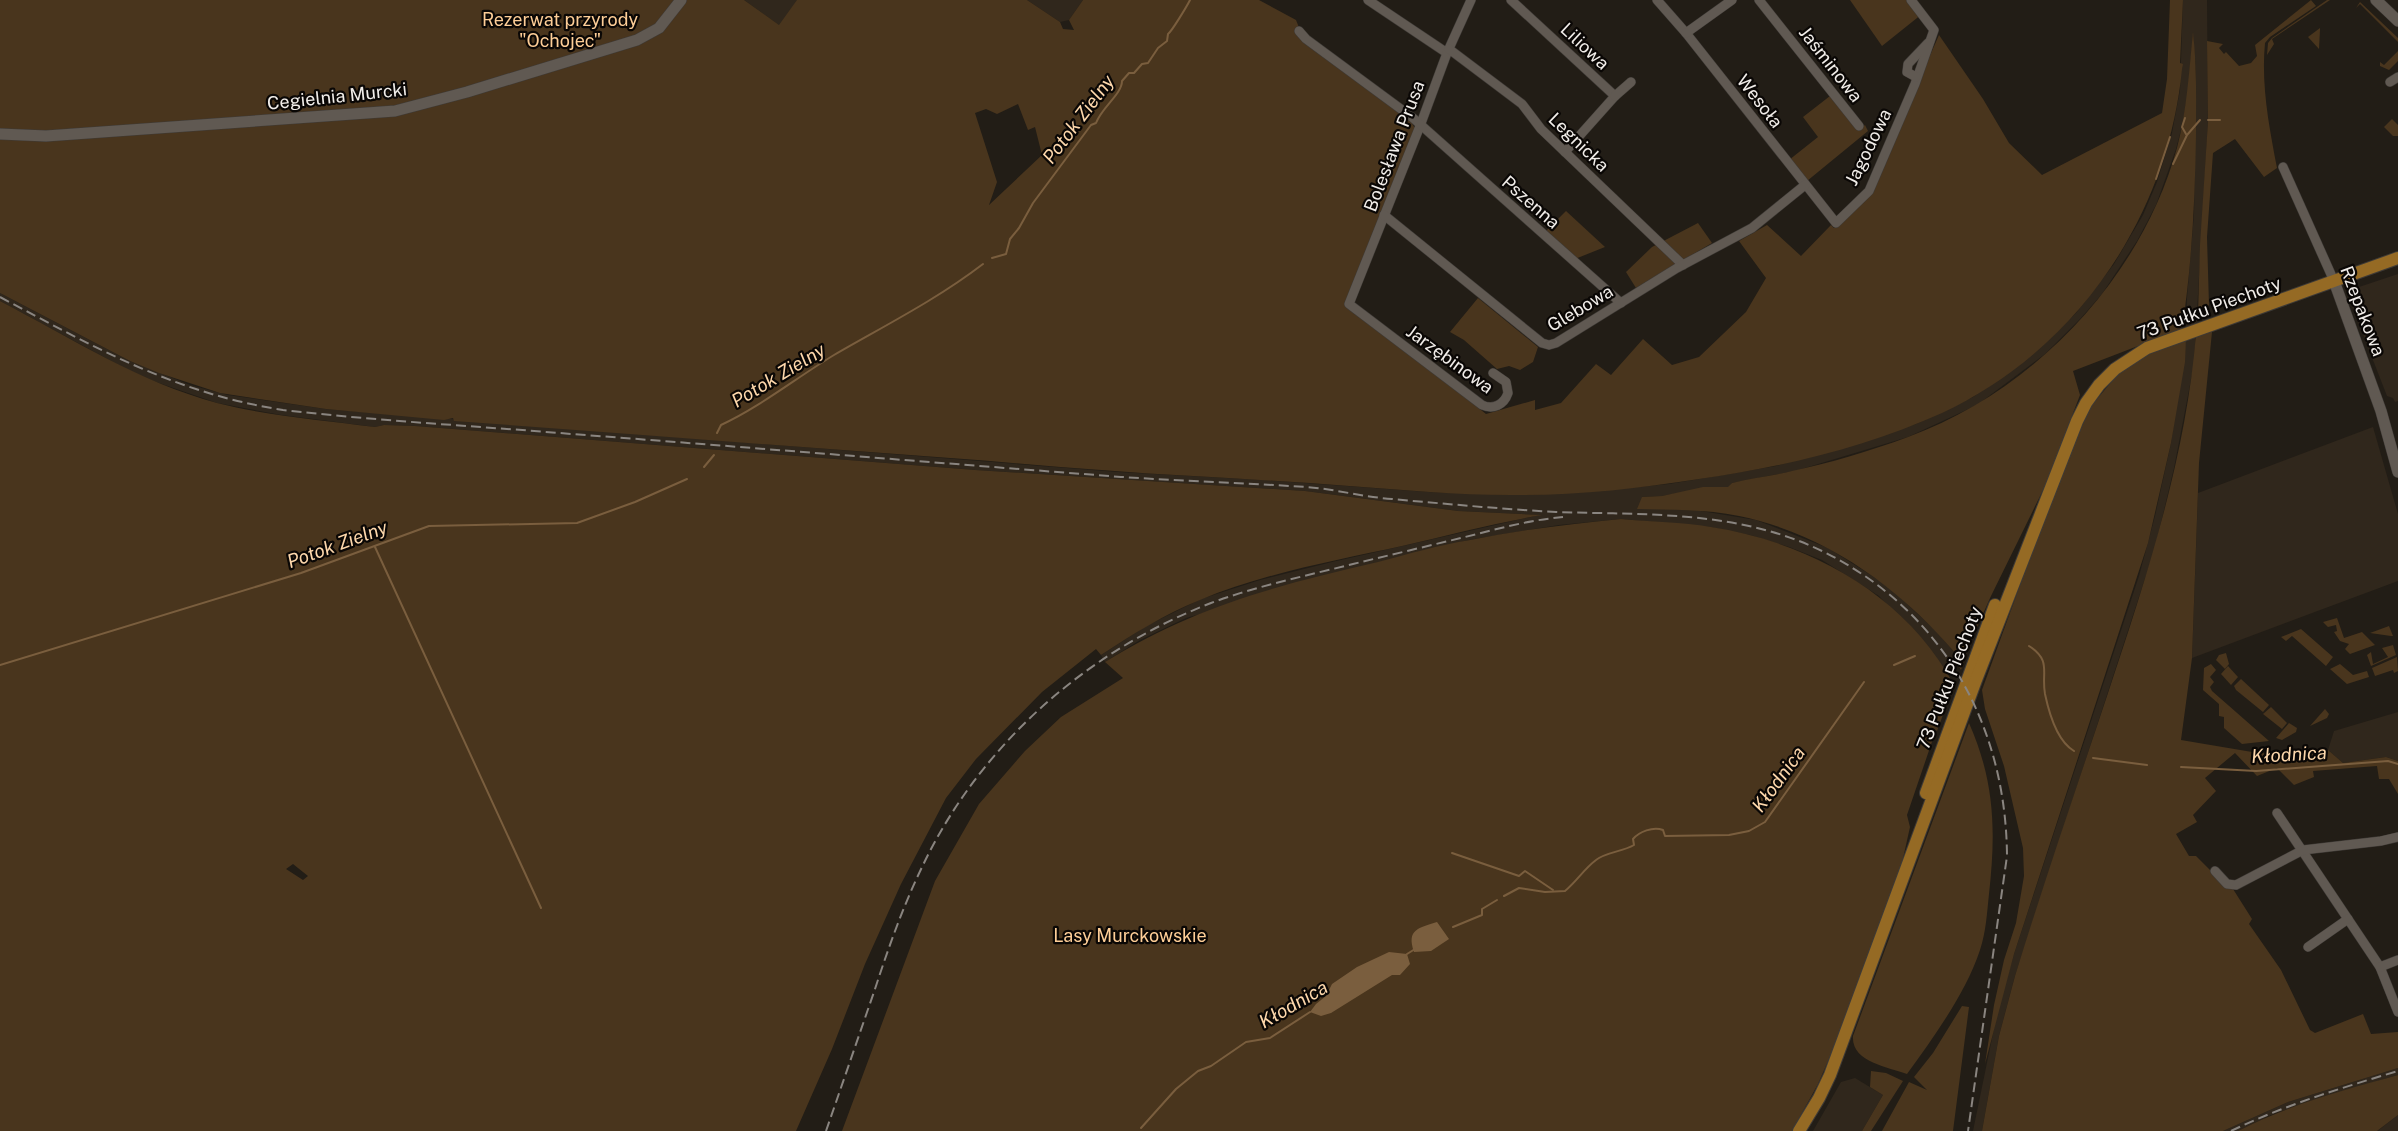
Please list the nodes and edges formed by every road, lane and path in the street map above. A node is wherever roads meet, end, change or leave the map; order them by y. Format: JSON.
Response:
{"nodes":[{"id":1,"x":681,"y":0,"type":"edge"},
{"id":2,"x":1368,"y":0,"type":"edge"},
{"id":3,"x":1471,"y":0,"type":"edge"},
{"id":4,"x":1511,"y":0,"type":"edge"},
{"id":5,"x":1657,"y":0,"type":"edge"},
{"id":6,"x":1732,"y":0,"type":"edge"},
{"id":7,"x":1759,"y":0,"type":"edge"},
{"id":8,"x":1911,"y":0,"type":"edge"},
{"id":9,"x":2376,"y":0,"type":"edge"},
{"id":10,"x":2398,"y":21,"type":"edge"},
{"id":11,"x":1299,"y":31,"type":"dead end"},
{"id":12,"x":1686,"y":33,"type":"junction"},
{"id":13,"x":1448,"y":51,"type":"junction"},
{"id":14,"x":1631,"y":82,"type":"dead end"},
{"id":15,"x":1615,"y":96,"type":"junction"},
{"id":16,"x":1420,"y":126,"type":"junction"},
{"id":17,"x":1859,"y":126,"type":"dead end"},
{"id":18,"x":0,"y":134,"type":"edge"},
{"id":19,"x":1565,"y":152,"type":"junction"},
{"id":20,"x":2283,"y":166,"type":"dead end"},
{"id":21,"x":1805,"y":185,"type":"junction"},
{"id":22,"x":1384,"y":215,"type":"junction"},
{"id":23,"x":1836,"y":222,"type":"joint"},
{"id":24,"x":2398,"y":258,"type":"edge"},
{"id":25,"x":1683,"y":265,"type":"junction"},
{"id":26,"x":2334,"y":281,"type":"junction"},
{"id":27,"x":1621,"y":303,"type":"junction"},
{"id":28,"x":1349,"y":304,"type":"joint"},
{"id":29,"x":1494,"y":373,"type":"dead end"},
{"id":30,"x":2398,"y":472,"type":"edge"},
{"id":31,"x":2277,"y":813,"type":"dead end"},
{"id":32,"x":2398,"y":836,"type":"edge"},
{"id":33,"x":2303,"y":850,"type":"junction"},
{"id":34,"x":2215,"y":872,"type":"dead end"},
{"id":35,"x":2348,"y":919,"type":"junction"},
{"id":36,"x":2308,"y":947,"type":"dead end"},
{"id":37,"x":2398,"y":960,"type":"edge"},
{"id":38,"x":2380,"y":967,"type":"junction"},
{"id":39,"x":2398,"y":1012,"type":"edge"},
{"id":40,"x":1799,"y":1131,"type":"edge"}],
"edges":[{"from":1,"to":18,"type":"street","name":"Cegielnia Murcki"},
{"from":2,"to":13,"type":"street","name":"Legnicka"},
{"from":3,"to":13,"type":"street","name":"Bolesława Prusa"},
{"from":4,"to":15,"type":"street","name":"Liliowa"},
{"from":5,"to":12,"type":"street","name":"Wesoła"},
{"from":6,"to":12,"type":"street"},
{"from":7,"to":17,"type":"street","name":"Jaśminowa"},
{"from":8,"to":23,"type":"street","name":"Jagodowa"},
{"from":9,"to":10,"type":"street"},
{"from":11,"to":16,"type":"street","name":"Pszenna"},
{"from":12,"to":21,"type":"street","name":"Wesoła"},
{"from":13,"to":16,"type":"street","name":"Bolesława Prusa"},
{"from":13,"to":19,"type":"street","name":"Legnicka"},
{"from":14,"to":15,"type":"street"},
{"from":15,"to":19,"type":"street"},
{"from":16,"to":22,"type":"street","name":"Bolesława Prusa"},
{"from":16,"to":27,"type":"street","name":"Pszenna"},
{"from":19,"to":25,"type":"street","name":"Legnicka"},
{"from":20,"to":26,"type":"street","name":"Rzepakowa"},
{"from":21,"to":23,"type":"street","name":"Wesoła"},
{"from":21,"to":25,"type":"street","name":"Glebowa"},
{"from":22,"to":27,"type":"street","name":"Glebowa"},
{"from":22,"to":28,"type":"street","name":"Bolesława Prusa"},
{"from":24,"to":26,"type":"main road","name":"73 Pułku Piechoty"},
{"from":25,"to":27,"type":"street","name":"Glebowa"},
{"from":26,"to":30,"type":"street","name":"Rzepakowa"},
{"from":26,"to":40,"type":"main road","name":"73 Pułku Piechoty"},
{"from":28,"to":29,"type":"street","name":"Jarzębinowa"},
{"from":31,"to":33,"type":"street"},
{"from":32,"to":33,"type":"street"},
{"from":33,"to":34,"type":"street"},
{"from":33,"to":35,"type":"street"},
{"from":35,"to":36,"type":"street"},
{"from":35,"to":38,"type":"street"},
{"from":37,"to":38,"type":"street"},
{"from":38,"to":39,"type":"street"}]}
